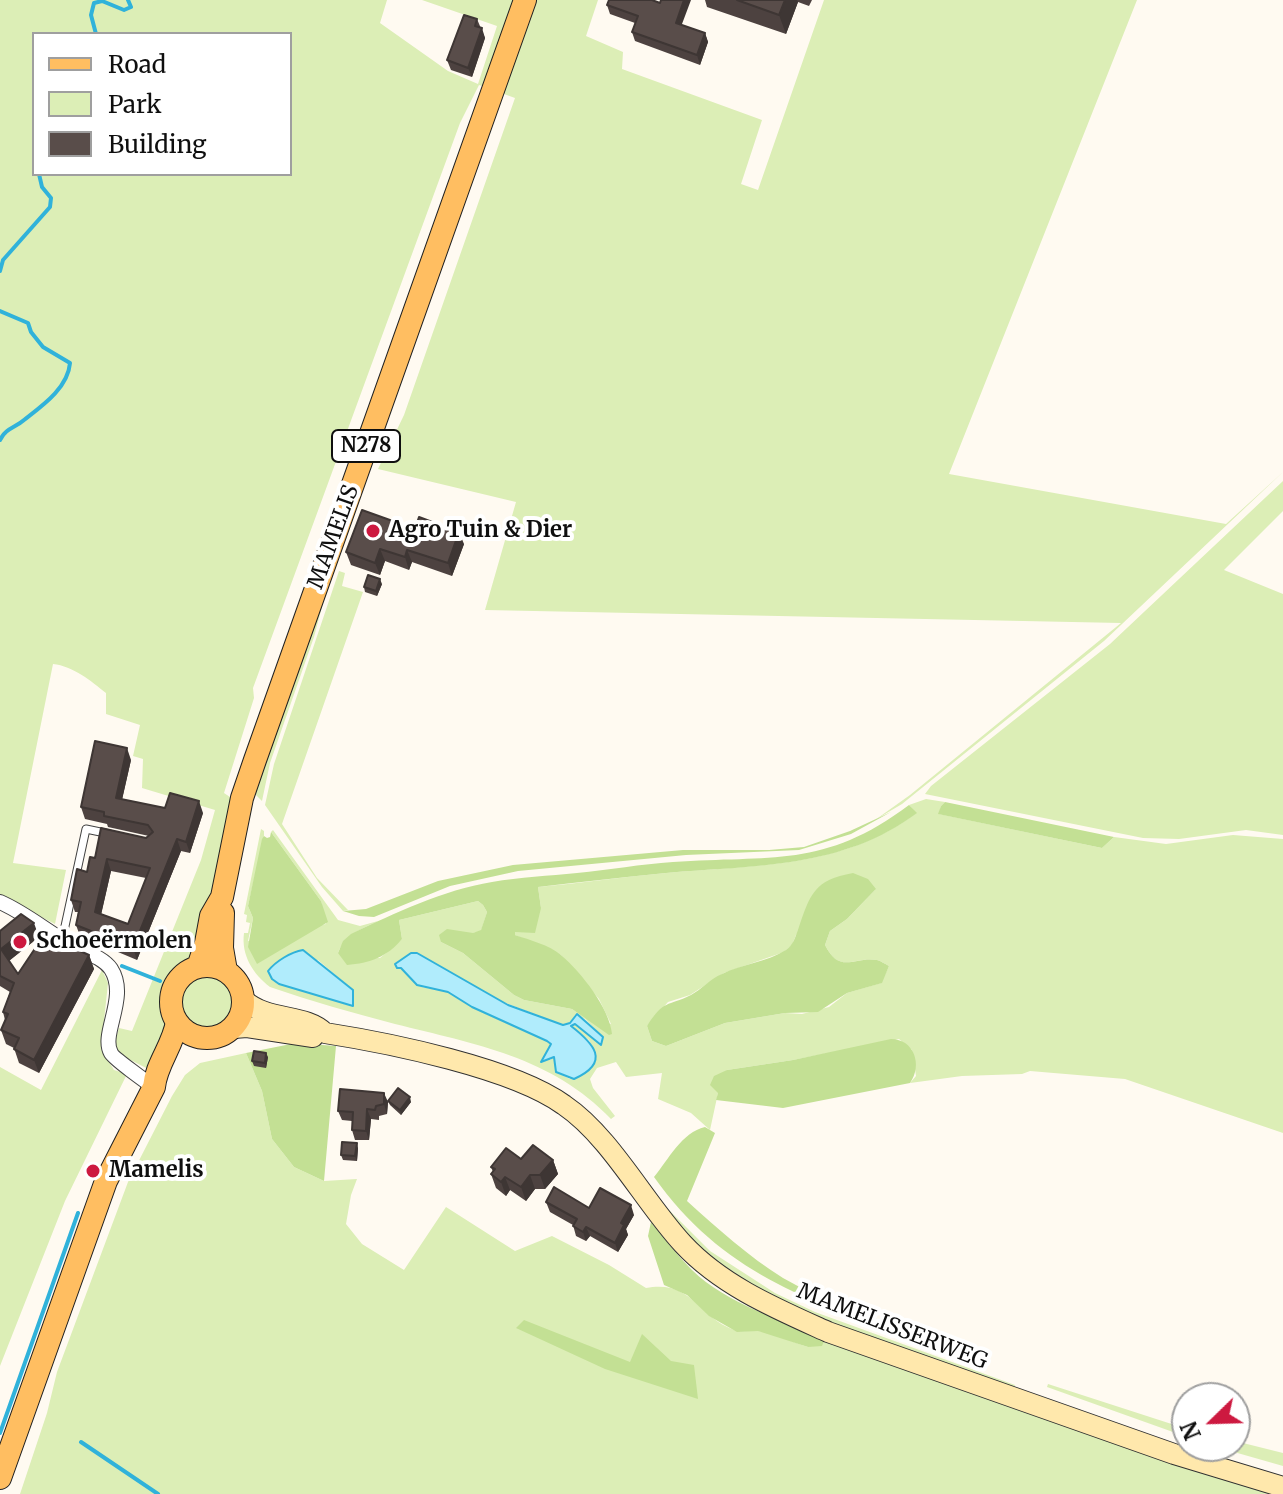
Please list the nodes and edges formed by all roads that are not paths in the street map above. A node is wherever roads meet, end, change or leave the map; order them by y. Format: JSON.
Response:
{"nodes":[{"id":1,"x":525,"y":0,"type":"edge"},
{"id":2,"x":125,"y":837,"type":"edge"},
{"id":3,"x":222,"y":897,"type":"junction"},
{"id":4,"x":3,"y":907,"type":"edge"},
{"id":5,"x":62,"y":940,"type":"junction"},
{"id":6,"x":198,"y":967,"type":"junction"},
{"id":7,"x":226,"y":971,"type":"junction"},
{"id":8,"x":244,"y":1000,"type":"junction"},
{"id":9,"x":177,"y":1022,"type":"junction"},
{"id":10,"x":234,"y":1028,"type":"junction"},
{"id":11,"x":325,"y":1033,"type":"junction"},
{"id":12,"x":200,"y":1038,"type":"junction"},
{"id":13,"x":154,"y":1087,"type":"junction"},
{"id":14,"x":0,"y":1478,"type":"edge"},
{"id":15,"x":1283,"y":1487,"type":"edge"}],
"edges":[{"from":1,"to":3,"type":"main road","name":"MAMELIS","number":"N278"},
{"from":2,"to":5,"type":"lane"},
{"from":3,"to":6,"type":"main road","name":"MAMELIS","number":"N278"},
{"from":3,"to":7,"type":"main road","name":"MAMELIS","number":"N278"},
{"from":4,"to":5,"type":"street"},
{"from":5,"to":13,"type":"street"},
{"from":6,"to":7,"type":"main road"},
{"from":6,"to":9,"type":"main road","number":"N278"},
{"from":7,"to":8,"type":"main road","number":"N278"},
{"from":8,"to":10,"type":"main road"},
{"from":8,"to":11,"type":"street","name":"MAMELISSERWEG"},
{"from":9,"to":12,"type":"main road"},
{"from":9,"to":13,"type":"main road","number":"N278"},
{"from":10,"to":11,"type":"street","name":"MAMELISSERWEG"},
{"from":10,"to":12,"type":"main road"},
{"from":11,"to":15,"type":"street","name":"MAMELISSERWEG"},
{"from":12,"to":13,"type":"main road","number":"N278"},
{"from":13,"to":14,"type":"main road","number":"N278"}]}
